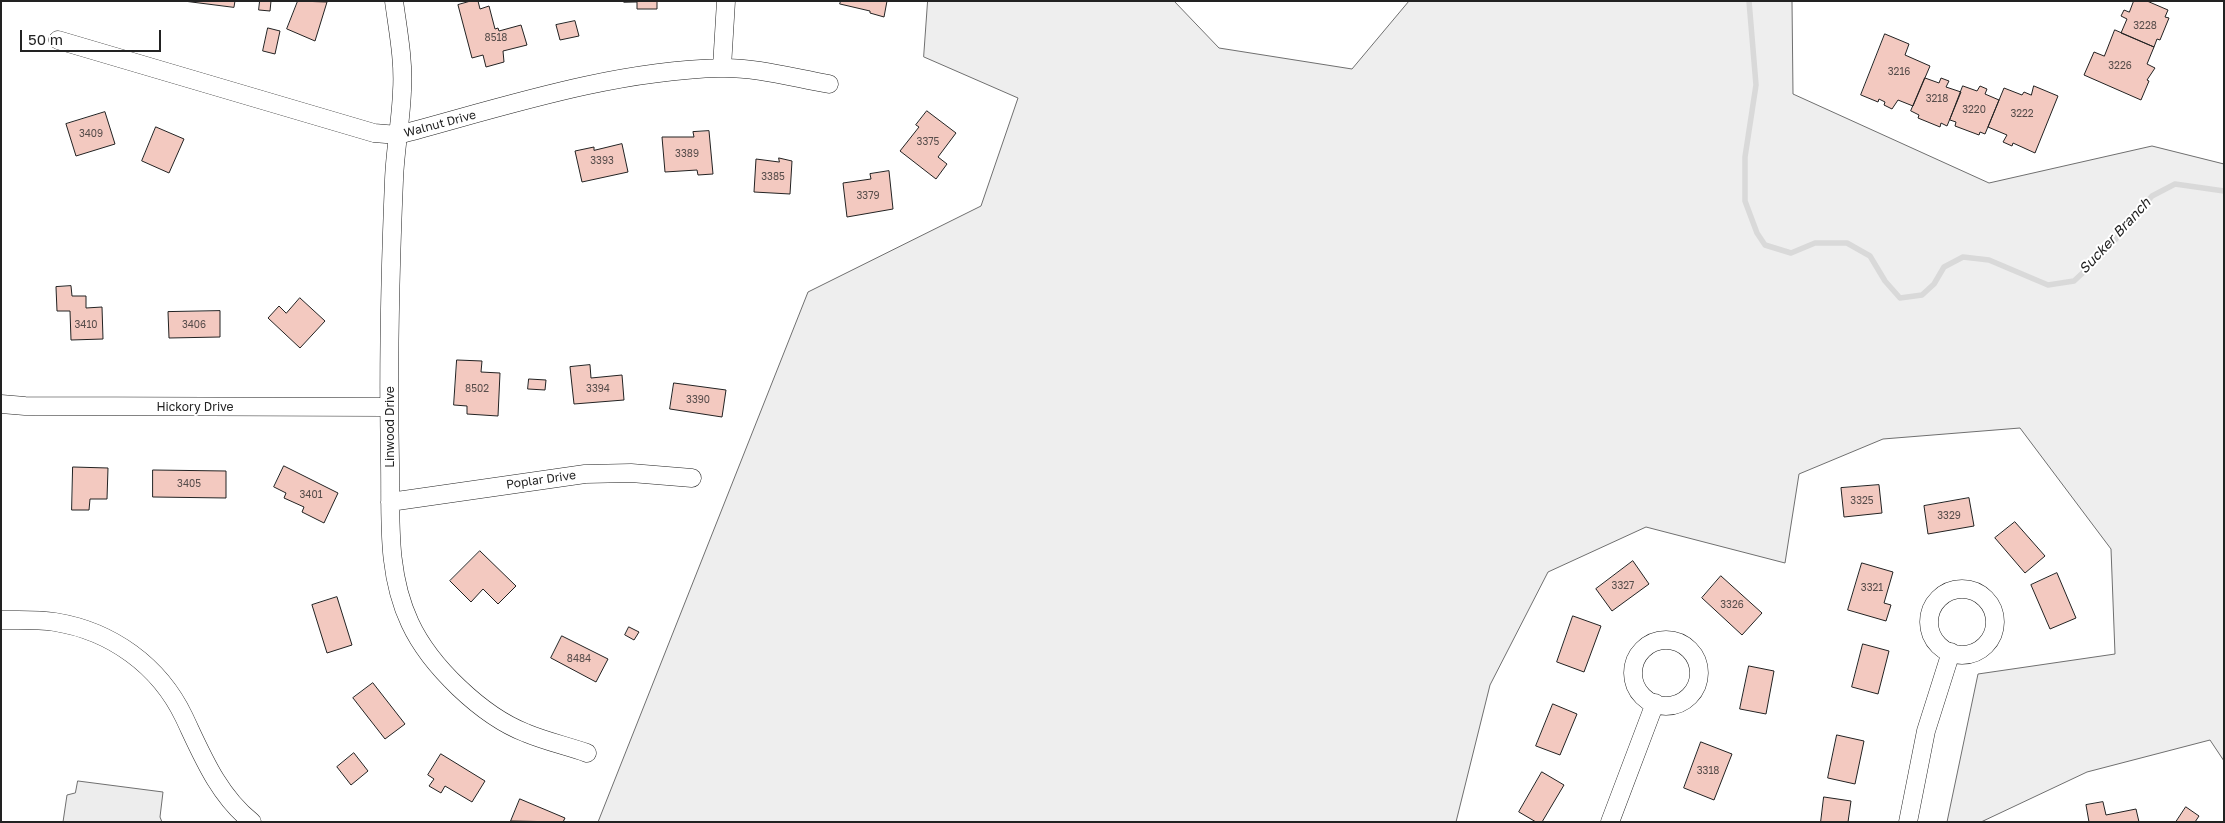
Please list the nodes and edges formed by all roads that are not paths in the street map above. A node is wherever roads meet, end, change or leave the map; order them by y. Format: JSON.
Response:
{"nodes":[{"id":1,"x":394,"y":1,"type":"edge"},
{"id":2,"x":726,"y":1,"type":"edge"},
{"id":3,"x":58,"y":40,"type":"dead end"},
{"id":4,"x":722,"y":67,"type":"junction"},
{"id":5,"x":829,"y":84,"type":"dead end"},
{"id":6,"x":398,"y":135,"type":"junction"},
{"id":7,"x":1,"y":404,"type":"edge"},
{"id":8,"x":389,"y":407,"type":"junction"},
{"id":9,"x":692,"y":478,"type":"dead end"},
{"id":10,"x":390,"y":502,"type":"junction"},
{"id":11,"x":1,"y":620,"type":"edge"},
{"id":12,"x":1951,"y":652,"type":"dead end"},
{"id":13,"x":1654,"y":704,"type":"dead end"},
{"id":14,"x":587,"y":753,"type":"dead end"},
{"id":15,"x":252,"y":822,"type":"edge"},
{"id":16,"x":1610,"y":822,"type":"edge"},
{"id":17,"x":1908,"y":822,"type":"edge"}],
"edges":[{"from":1,"to":6,"type":"street","name":"Linwood Drive"},
{"from":2,"to":4,"type":"street"},
{"from":3,"to":6,"type":"street","name":"Walnut Drive"},
{"from":4,"to":5,"type":"street","name":"Walnut Drive"},
{"from":4,"to":6,"type":"street","name":"Walnut Drive"},
{"from":6,"to":8,"type":"street","name":"Linwood Drive"},
{"from":7,"to":8,"type":"street","name":"Hickory Drive"},
{"from":8,"to":10,"type":"street","name":"Linwood Drive"},
{"from":9,"to":10,"type":"street","name":"Poplar Drive"},
{"from":10,"to":14,"type":"street","name":"Linwood Drive"},
{"from":11,"to":15,"type":"street"},
{"from":12,"to":17,"type":"street"},
{"from":13,"to":16,"type":"street"}]}
